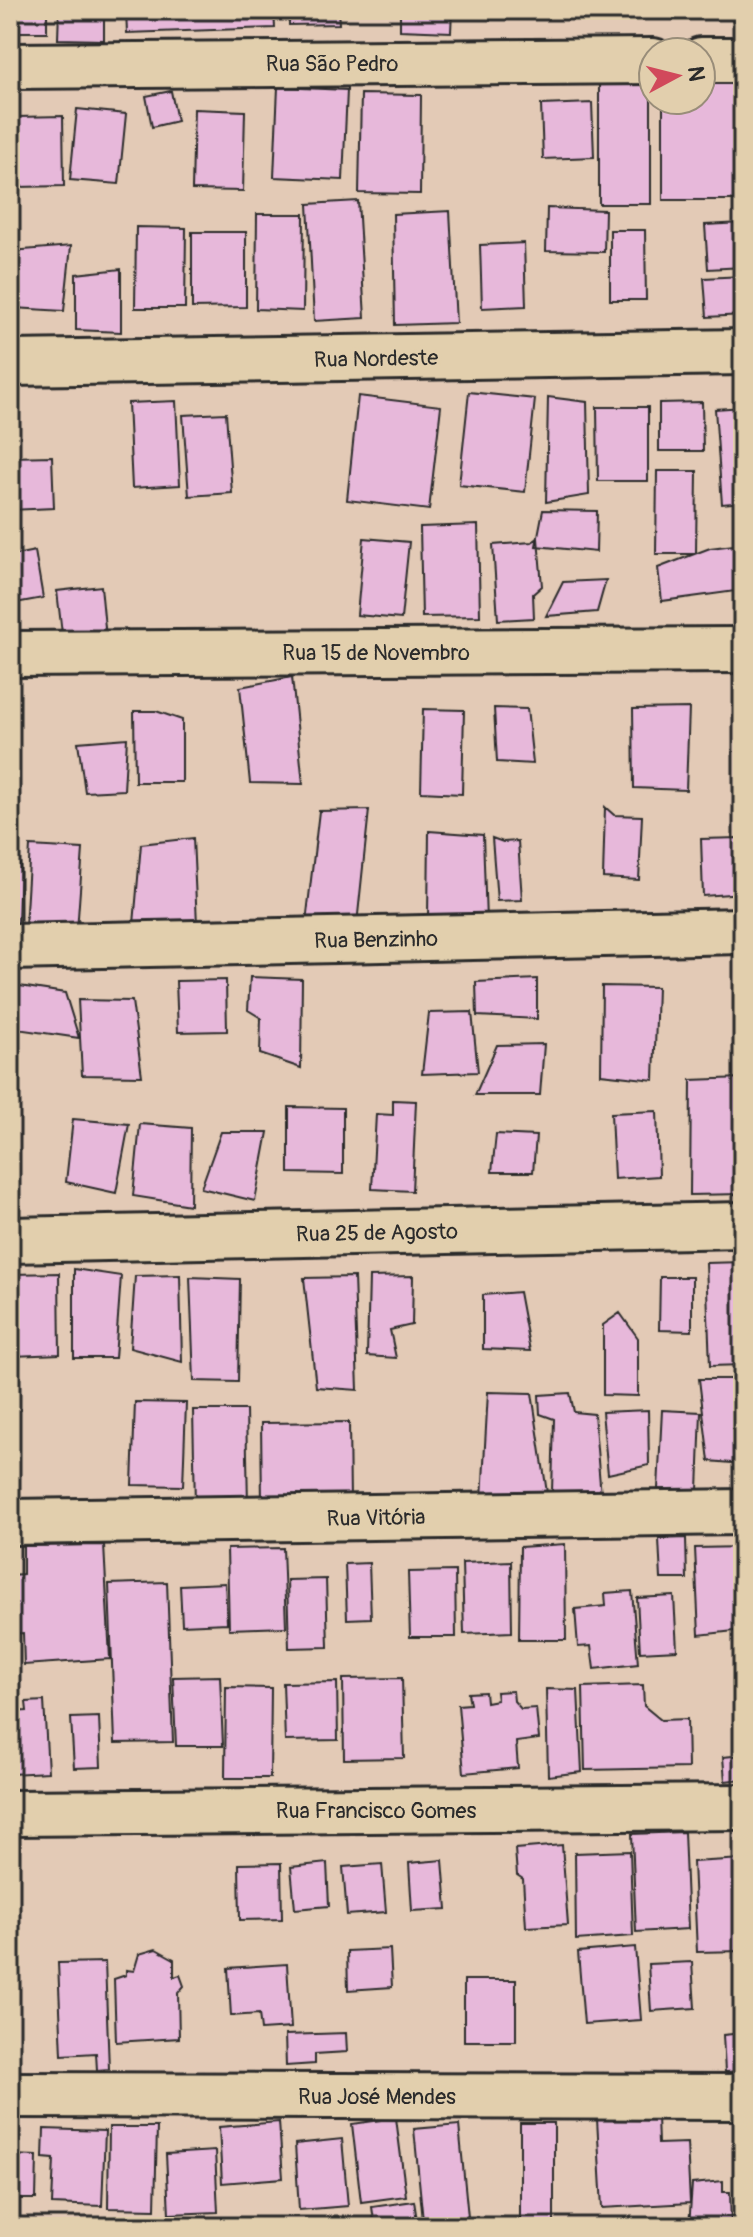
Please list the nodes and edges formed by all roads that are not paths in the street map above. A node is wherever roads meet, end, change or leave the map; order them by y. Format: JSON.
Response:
{"nodes":[{"id":1,"x":717,"y":60,"type":"edge"},
{"id":2,"x":743,"y":60,"type":"edge"},
{"id":3,"x":637,"y":61,"type":"edge"},
{"id":4,"x":10,"y":66,"type":"edge"},
{"id":5,"x":743,"y":352,"type":"edge"},
{"id":6,"x":10,"y":363,"type":"edge"},
{"id":7,"x":743,"y":650,"type":"edge"},
{"id":8,"x":10,"y":654,"type":"edge"},
{"id":9,"x":743,"y":931,"type":"edge"},
{"id":10,"x":10,"y":947,"type":"edge"},
{"id":11,"x":743,"y":1225,"type":"edge"},
{"id":12,"x":10,"y":1240,"type":"edge"},
{"id":13,"x":743,"y":1512,"type":"edge"},
{"id":14,"x":10,"y":1522,"type":"edge"},
{"id":15,"x":743,"y":1807,"type":"edge"},
{"id":16,"x":10,"y":1813,"type":"edge"},
{"id":17,"x":10,"y":2095,"type":"edge"},
{"id":18,"x":743,"y":2097,"type":"edge"}],
"edges":[{"from":1,"to":2,"type":"street"},
{"from":3,"to":4,"type":"street","name":"Rua São Pedro"},
{"from":5,"to":6,"type":"street","name":"Rua Nordeste"},
{"from":7,"to":8,"type":"street","name":"Rua 15 de Novembro"},
{"from":9,"to":10,"type":"street","name":"Rua Benzinho"},
{"from":11,"to":12,"type":"street","name":"Rua 25 de Agosto"},
{"from":13,"to":14,"type":"street","name":"Rua Vitória"},
{"from":15,"to":16,"type":"street","name":"Rua Francisco Gomes"},
{"from":17,"to":18,"type":"street","name":"Rua José Mendes"}]}
